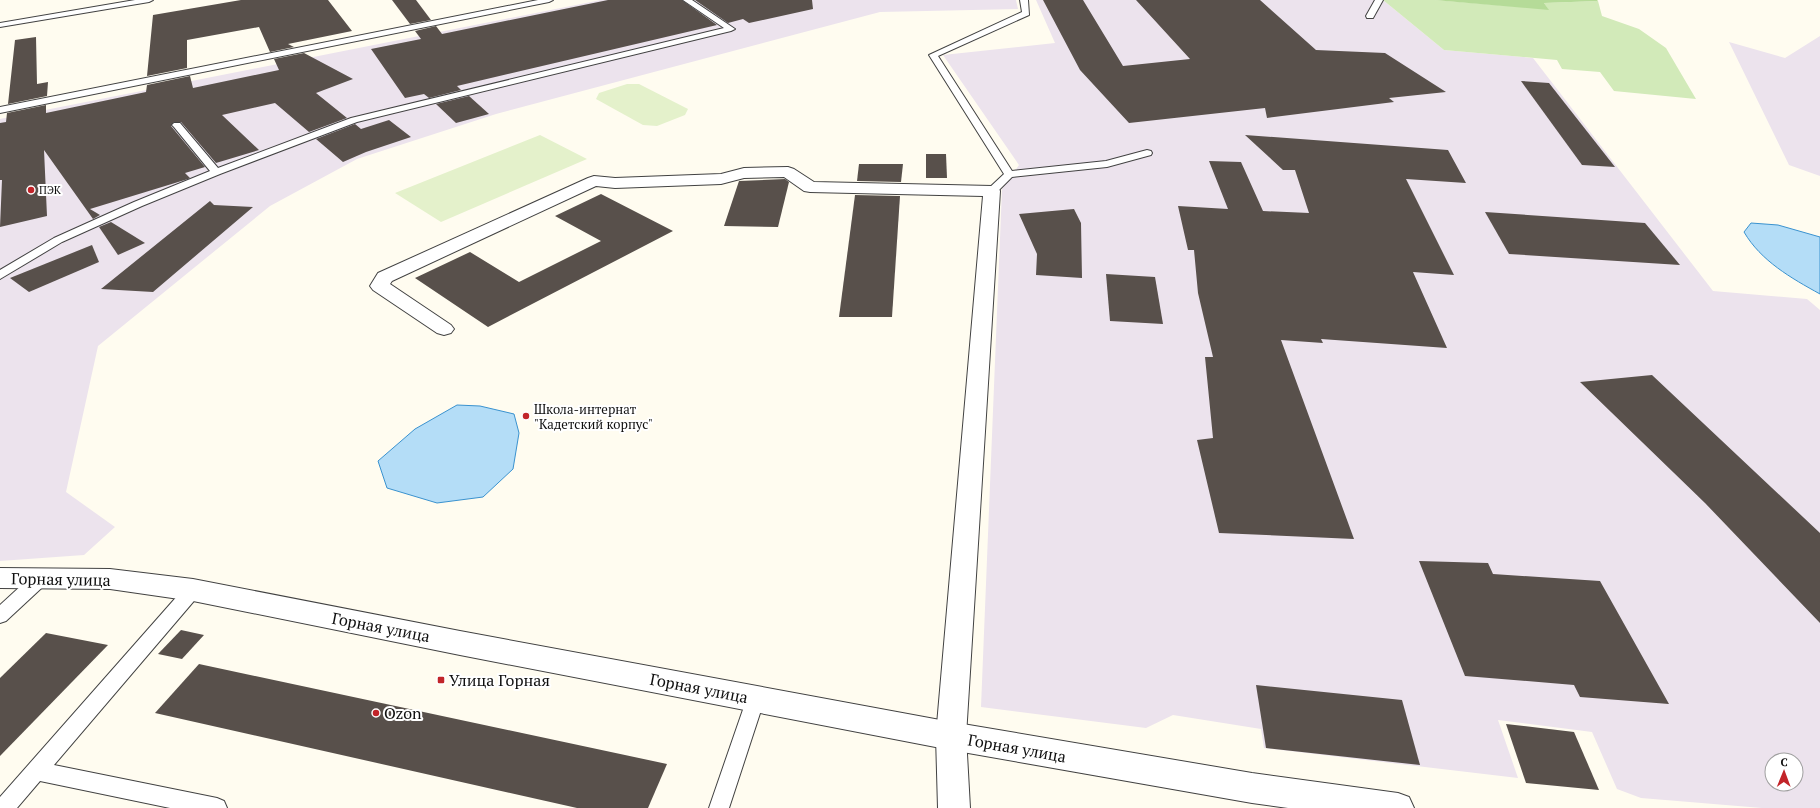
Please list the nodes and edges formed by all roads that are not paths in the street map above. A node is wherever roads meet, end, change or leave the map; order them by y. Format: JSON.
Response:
{"nodes":[{"id":1,"x":149,"y":0,"type":"edge"},
{"id":2,"x":549,"y":0,"type":"edge"},
{"id":3,"x":687,"y":0,"type":"edge"},
{"id":4,"x":1024,"y":0,"type":"edge"},
{"id":5,"x":1378,"y":0,"type":"edge"},
{"id":6,"x":1370,"y":16,"type":"dead end"},
{"id":7,"x":0,"y":25,"type":"edge"},
{"id":8,"x":0,"y":110,"type":"edge"},
{"id":9,"x":177,"y":125,"type":"dead end"},
{"id":10,"x":1146,"y":153,"type":"dead end"},
{"id":11,"x":216,"y":172,"type":"junction"},
{"id":12,"x":1009,"y":174,"type":"junction"},
{"id":13,"x":992,"y":191,"type":"junction"},
{"id":14,"x":0,"y":275,"type":"edge"},
{"id":15,"x":444,"y":330,"type":"dead end"},
{"id":16,"x":42,"y":577,"type":"junction"},
{"id":17,"x":0,"y":578,"type":"edge"},
{"id":18,"x":194,"y":590,"type":"junction"},
{"id":19,"x":0,"y":616,"type":"edge"},
{"id":20,"x":756,"y":698,"type":"junction"},
{"id":21,"x":951,"y":736,"type":"junction"},
{"id":22,"x":37,"y":771,"type":"junction"},
{"id":23,"x":4,"y":808,"type":"edge"},
{"id":24,"x":217,"y":808,"type":"edge"},
{"id":25,"x":719,"y":808,"type":"edge"},
{"id":26,"x":954,"y":808,"type":"edge"},
{"id":27,"x":1398,"y":808,"type":"edge"}],
"edges":[{"from":1,"to":7,"type":"lane"},
{"from":2,"to":8,"type":"lane"},
{"from":3,"to":11,"type":"lane"},
{"from":4,"to":12,"type":"lane"},
{"from":5,"to":6,"type":"lane"},
{"from":9,"to":11,"type":"lane"},
{"from":10,"to":12,"type":"lane"},
{"from":11,"to":14,"type":"lane"},
{"from":12,"to":13,"type":"lane"},
{"from":13,"to":15,"type":"street"},
{"from":13,"to":21,"type":"street"},
{"from":16,"to":17,"type":"street","name":"Горная улица"},
{"from":16,"to":18,"type":"street","name":"Горная улица"},
{"from":16,"to":19,"type":"lane"},
{"from":18,"to":20,"type":"street","name":"Горная улица"},
{"from":18,"to":22,"type":"lane"},
{"from":20,"to":21,"type":"street","name":"Горная улица"},
{"from":20,"to":25,"type":"lane"},
{"from":21,"to":26,"type":"street"},
{"from":21,"to":27,"type":"street","name":"Горная улица"},
{"from":22,"to":23,"type":"lane"},
{"from":22,"to":24,"type":"lane"}]}
